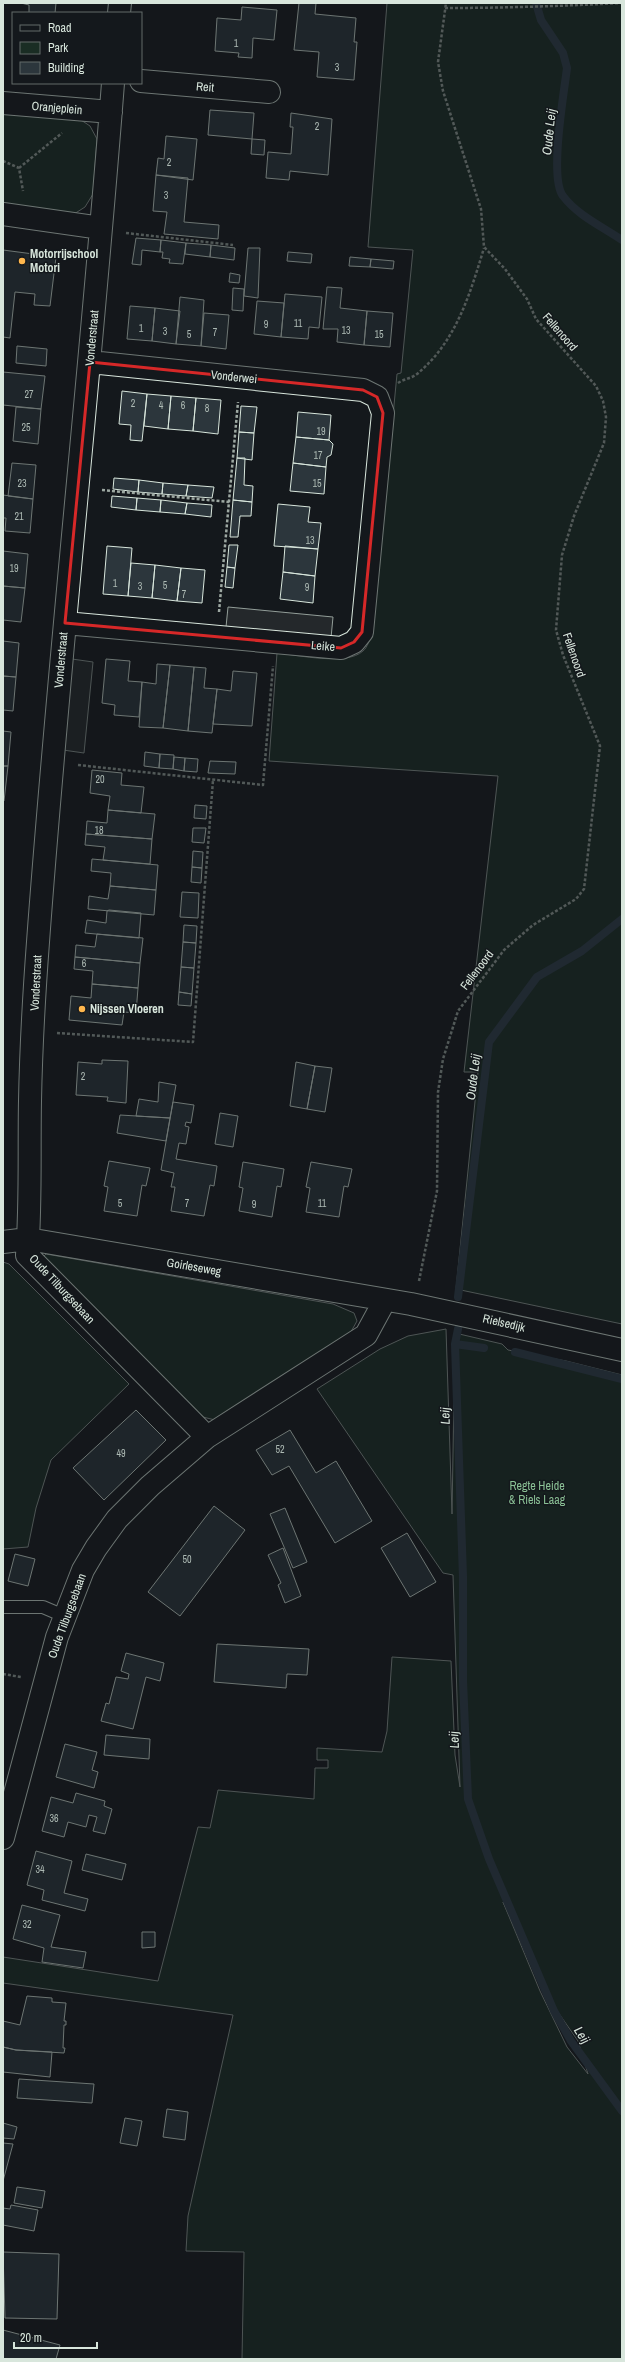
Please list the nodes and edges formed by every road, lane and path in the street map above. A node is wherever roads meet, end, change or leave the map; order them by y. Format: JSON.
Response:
{"nodes":[{"id":1,"x":446,"y":3,"type":"edge"},
{"id":2,"x":622,"y":3,"type":"edge"},
{"id":3,"x":445,"y":8,"type":"junction"},
{"id":4,"x":142,"y":81,"type":"edge"},
{"id":5,"x":113,"y":84,"type":"edge"},
{"id":6,"x":269,"y":92,"type":"dead end"},
{"id":7,"x":3,"y":103,"type":"edge"},
{"id":8,"x":79,"y":110,"type":"junction"},
{"id":9,"x":111,"y":112,"type":"junction"},
{"id":10,"x":3,"y":161,"type":"edge"},
{"id":11,"x":19,"y":168,"type":"junction"},
{"id":12,"x":3,"y":214,"type":"edge"},
{"id":13,"x":26,"y":217,"type":"junction"},
{"id":14,"x":101,"y":229,"type":"junction"},
{"id":15,"x":233,"y":245,"type":"dead end"},
{"id":16,"x":484,"y":247,"type":"junction"},
{"id":17,"x":90,"y":362,"type":"junction"},
{"id":18,"x":240,"y":377,"type":"junction"},
{"id":19,"x":377,"y":397,"type":"junction"},
{"id":20,"x":78,"y":488,"type":"junction"},
{"id":21,"x":229,"y":502,"type":"junction"},
{"id":22,"x":65,"y":623,"type":"junction"},
{"id":23,"x":217,"y":637,"type":"junction"},
{"id":24,"x":275,"y":642,"type":"junction"},
{"id":25,"x":52,"y":763,"type":"junction"},
{"id":26,"x":214,"y":780,"type":"junction"},
{"id":27,"x":33,"y":1031,"type":"junction"},
{"id":28,"x":28,"y":1239,"type":"junction"},
{"id":29,"x":3,"y":1242,"type":"edge"},
{"id":30,"x":385,"y":1300,"type":"junction"},
{"id":31,"x":411,"y":1304,"type":"junction"},
{"id":32,"x":622,"y":1350,"type":"edge"},
{"id":33,"x":207,"y":1437,"type":"junction"},
{"id":34,"x":3,"y":1607,"type":"edge"},
{"id":35,"x":64,"y":1616,"type":"junction"},
{"id":36,"x":3,"y":1838,"type":"edge"}],
"edges":[{"from":1,"to":3,"type":"path"},
{"from":2,"to":3,"type":"path"},
{"from":3,"to":16,"type":"path"},
{"from":4,"to":6,"type":"street","name":"Reit"},
{"from":5,"to":9,"type":"street","name":"Vonderstraat"},
{"from":7,"to":8,"type":"street","name":"Oranjeplein"},
{"from":8,"to":9,"type":"street","name":"Oranjeplein"},
{"from":8,"to":11,"type":"path"},
{"from":9,"to":14,"type":"street","name":"Vonderstraat"},
{"from":10,"to":11,"type":"path"},
{"from":11,"to":13,"type":"path"},
{"from":12,"to":13,"type":"street"},
{"from":13,"to":14,"type":"street"},
{"from":14,"to":15,"type":"path"},
{"from":14,"to":17,"type":"street","name":"Vonderstraat"},
{"from":16,"to":19,"type":"path"},
{"from":16,"to":31,"type":"path","name":"Fellenoord"},
{"from":17,"to":18,"type":"street","name":"Vonderwei"},
{"from":17,"to":20,"type":"street","name":"Vonderstraat"},
{"from":18,"to":19,"type":"street","name":"Vonderwei"},
{"from":18,"to":21,"type":"path"},
{"from":19,"to":24,"type":"street","name":"Leike"},
{"from":20,"to":21,"type":"path"},
{"from":20,"to":22,"type":"street","name":"Vonderstraat"},
{"from":21,"to":23,"type":"path"},
{"from":22,"to":23,"type":"street","name":"Leike"},
{"from":22,"to":25,"type":"street","name":"Vonderstraat"},
{"from":23,"to":24,"type":"street","name":"Leike"},
{"from":24,"to":26,"type":"path"},
{"from":25,"to":26,"type":"path"},
{"from":25,"to":27,"type":"street","name":"Vonderstraat"},
{"from":26,"to":27,"type":"path"},
{"from":27,"to":28,"type":"street","name":"Vonderstraat"},
{"from":28,"to":29,"type":"street","name":"Goirleseweg"},
{"from":28,"to":30,"type":"street","name":"Goirleseweg"},
{"from":28,"to":33,"type":"street","name":"Oude Tilburgsebaan"},
{"from":30,"to":31,"type":"street","name":"Rielsedijk"},
{"from":30,"to":33,"type":"street","name":"Oude Tilburgsebaan"},
{"from":31,"to":32,"type":"street","name":"Rielsedijk"},
{"from":33,"to":35,"type":"street","name":"Oude Tilburgsebaan"},
{"from":34,"to":35,"type":"lane"},
{"from":35,"to":36,"type":"street","name":"Oude Tilburgsebaan"}]}
